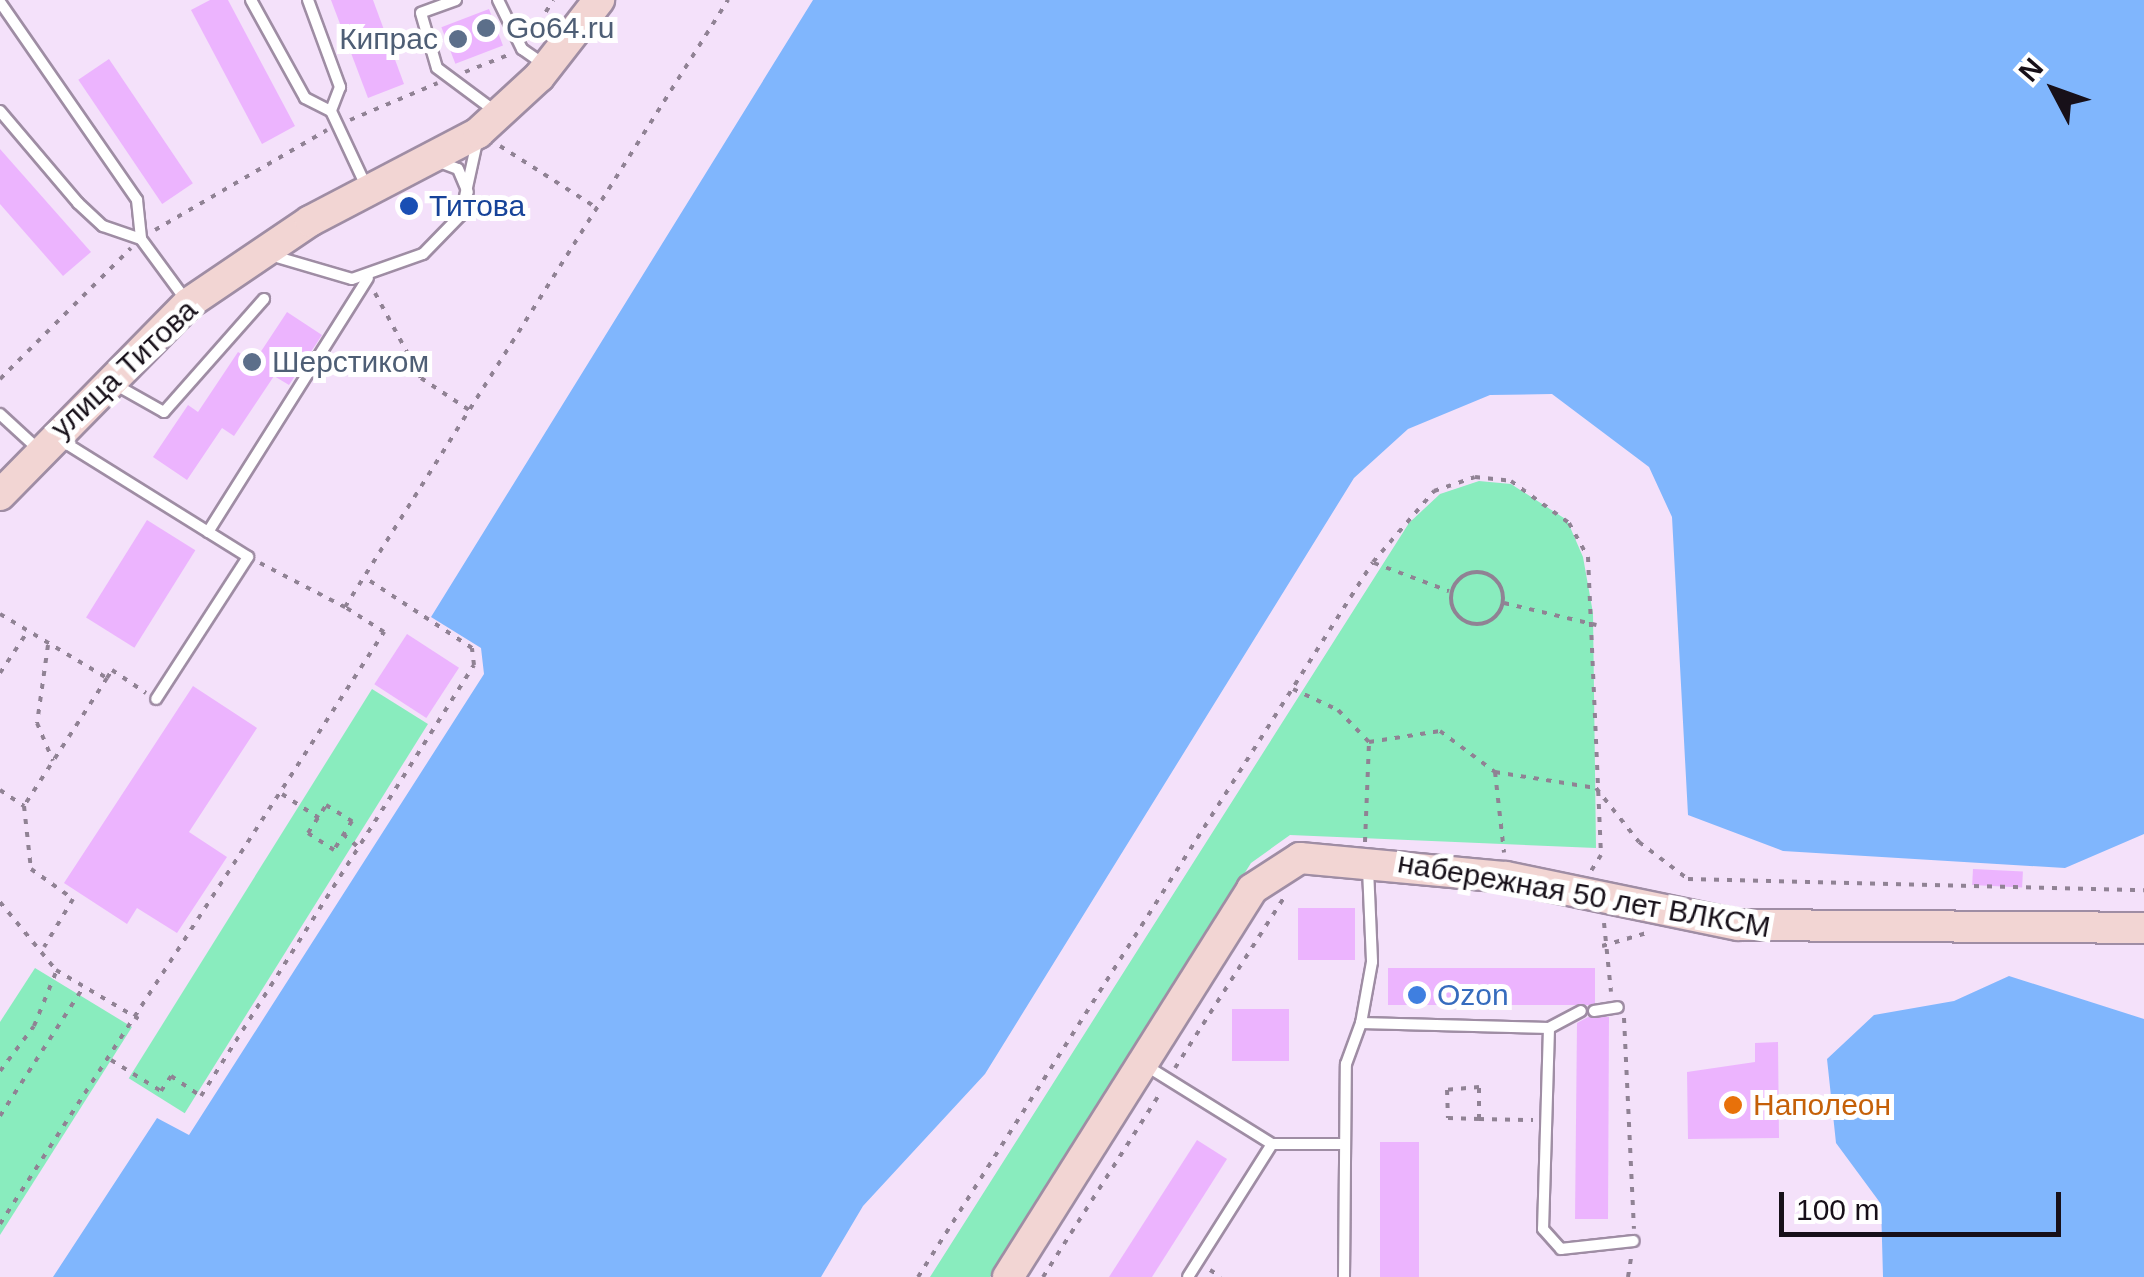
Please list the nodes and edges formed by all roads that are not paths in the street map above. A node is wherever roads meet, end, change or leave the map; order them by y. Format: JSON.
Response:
{"nodes":[{"id":1,"x":251,"y":0,"type":"edge"},
{"id":2,"x":308,"y":0,"type":"edge"},
{"id":3,"x":456,"y":0,"type":"edge"},
{"id":4,"x":498,"y":0,"type":"edge"},
{"id":5,"x":597,"y":1,"type":"edge"},
{"id":6,"x":0,"y":2,"type":"edge"},
{"id":7,"x":535,"y":58,"type":"junction"},
{"id":8,"x":0,"y":111,"type":"edge"},
{"id":9,"x":331,"y":111,"type":"junction"},
{"id":10,"x":489,"y":124,"type":"junction"},
{"id":11,"x":430,"y":160,"type":"junction"},
{"id":12,"x":368,"y":192,"type":"junction"},
{"id":13,"x":469,"y":198,"type":"junction"},
{"id":14,"x":140,"y":240,"type":"junction"},
{"id":15,"x":259,"y":254,"type":"junction"},
{"id":16,"x":368,"y":278,"type":"junction"},
{"id":17,"x":264,"y":299,"type":"dead end"},
{"id":18,"x":189,"y":304,"type":"junction"},
{"id":19,"x":106,"y":379,"type":"junction"},
{"id":20,"x":0,"y":414,"type":"edge"},
{"id":21,"x":46,"y":442,"type":"junction"},
{"id":22,"x":0,"y":496,"type":"edge"},
{"id":23,"x":208,"y":532,"type":"junction"},
{"id":24,"x":156,"y":699,"type":"road end"},
{"id":25,"x":1365,"y":859,"type":"junction"},
{"id":26,"x":2144,"y":928,"type":"edge"},
{"id":27,"x":1618,"y":1007,"type":"road end"},
{"id":28,"x":1582,"y":1011,"type":"dead end"},
{"id":29,"x":1594,"y":1012,"type":"dead end"},
{"id":30,"x":1361,"y":1023,"type":"junction"},
{"id":31,"x":1549,"y":1028,"type":"junction"},
{"id":32,"x":1156,"y":1072,"type":"junction"},
{"id":33,"x":1272,"y":1144,"type":"junction"},
{"id":34,"x":1345,"y":1144,"type":"junction"},
{"id":35,"x":1634,"y":1241,"type":"road end"},
{"id":36,"x":1008,"y":1277,"type":"edge"},
{"id":37,"x":1188,"y":1277,"type":"edge"},
{"id":38,"x":1344,"y":1277,"type":"edge"}],
"edges":[{"from":1,"to":9,"type":"lane"},
{"from":2,"to":9,"type":"lane"},
{"from":3,"to":10,"type":"lane"},
{"from":4,"to":7,"type":"lane"},
{"from":5,"to":7,"type":"street","name":"улица Титова"},
{"from":6,"to":14,"type":"lane"},
{"from":7,"to":10,"type":"street","name":"улица Титова"},
{"from":8,"to":14,"type":"lane"},
{"from":9,"to":12,"type":"lane"},
{"from":10,"to":11,"type":"street","name":"улица Титова"},
{"from":10,"to":13,"type":"lane"},
{"from":11,"to":12,"type":"street","name":"улица Титова"},
{"from":11,"to":13,"type":"lane"},
{"from":12,"to":15,"type":"street","name":"улица Титова"},
{"from":13,"to":16,"type":"lane"},
{"from":14,"to":18,"type":"lane"},
{"from":15,"to":16,"type":"lane"},
{"from":15,"to":18,"type":"street","name":"улица Титова"},
{"from":16,"to":23,"type":"lane"},
{"from":17,"to":19,"type":"lane"},
{"from":18,"to":19,"type":"street","name":"улица Титова"},
{"from":19,"to":21,"type":"street","name":"улица Титова"},
{"from":20,"to":21,"type":"lane"},
{"from":21,"to":22,"type":"street","name":"улица Титова"},
{"from":21,"to":23,"type":"lane"},
{"from":23,"to":24,"type":"lane"},
{"from":25,"to":26,"type":"street","name":"набережная 50 лет ВЛКСМ"},
{"from":25,"to":30,"type":"lane"},
{"from":25,"to":32,"type":"street","name":"набережная 50 лет ВЛКСМ"},
{"from":27,"to":29,"type":"lane"},
{"from":28,"to":31,"type":"lane"},
{"from":30,"to":31,"type":"lane"},
{"from":30,"to":34,"type":"lane"},
{"from":31,"to":35,"type":"lane"},
{"from":32,"to":33,"type":"lane"},
{"from":32,"to":36,"type":"street","name":"набережная 50 лет ВЛКСМ"},
{"from":33,"to":34,"type":"lane"},
{"from":33,"to":37,"type":"lane"},
{"from":34,"to":38,"type":"lane"}]}
